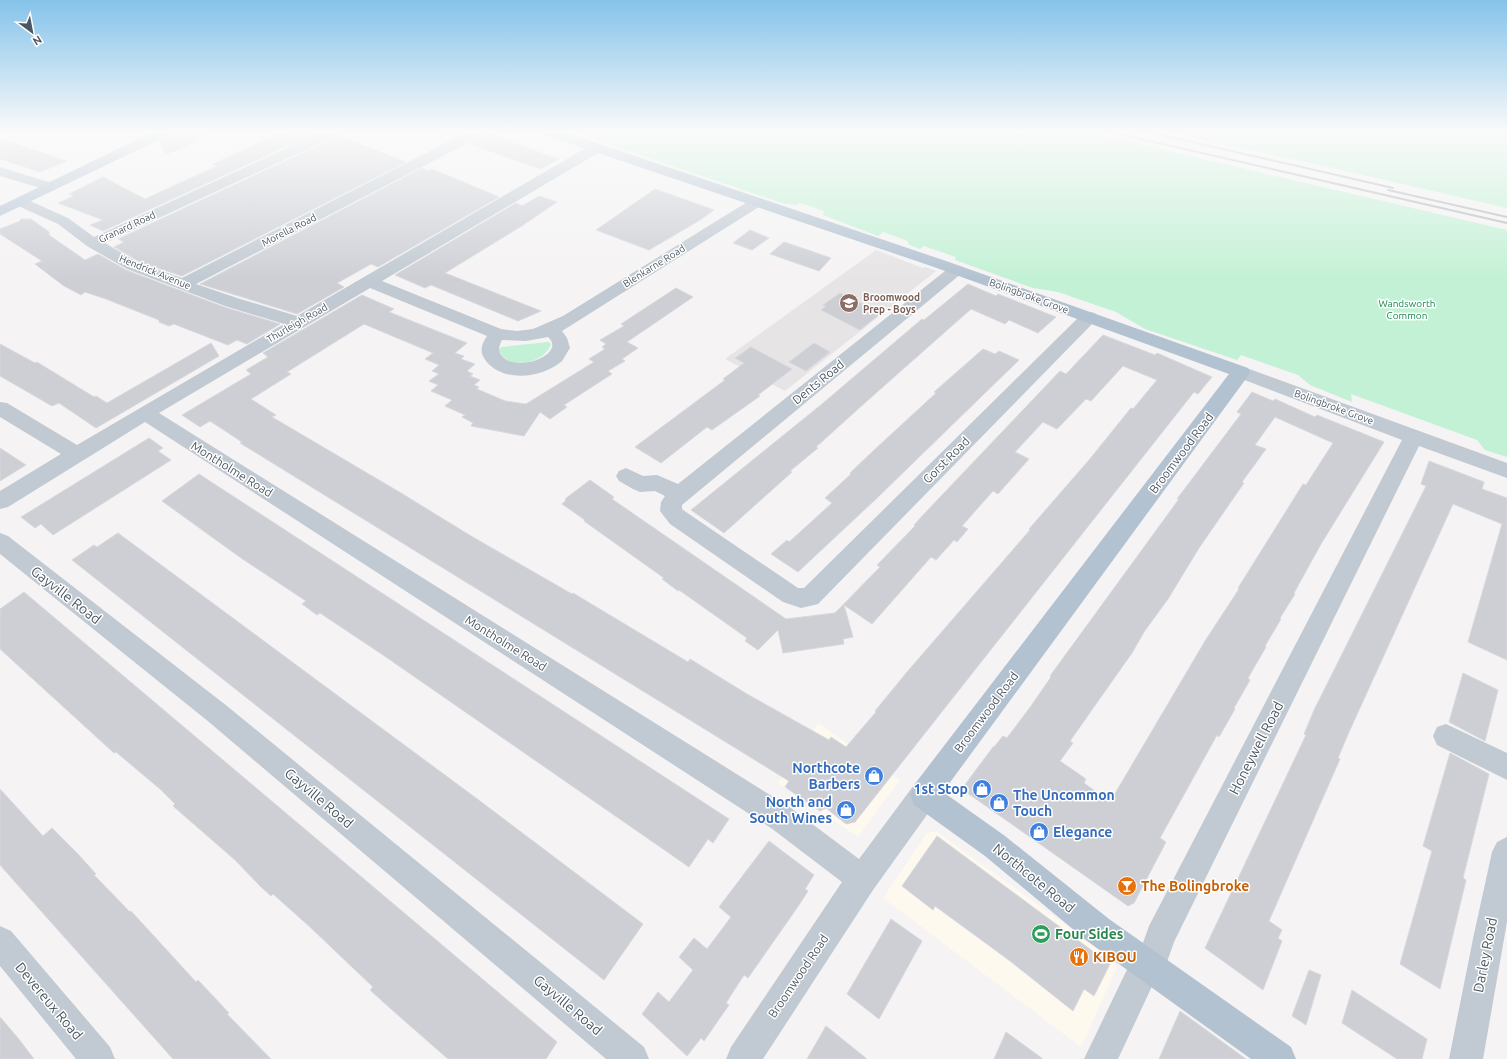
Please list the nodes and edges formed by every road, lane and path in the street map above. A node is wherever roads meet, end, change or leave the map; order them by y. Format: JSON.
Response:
{"nodes":[{"id":1,"x":29,"y":180,"type":"edge"},
{"id":2,"x":64,"y":180,"type":"edge"},
{"id":3,"x":228,"y":180,"type":"edge"},
{"id":4,"x":384,"y":180,"type":"edge"},
{"id":5,"x":541,"y":180,"type":"edge"},
{"id":6,"x":693,"y":180,"type":"edge"},
{"id":7,"x":50,"y":187,"type":"junction"},
{"id":8,"x":21,"y":202,"type":"junction"},
{"id":9,"x":757,"y":202,"type":"junction"},
{"id":10,"x":0,"y":212,"type":"edge"},
{"id":11,"x":93,"y":243,"type":"junction"},
{"id":12,"x":956,"y":270,"type":"junction"},
{"id":13,"x":369,"y":282,"type":"junction"},
{"id":14,"x":183,"y":284,"type":"junction"},
{"id":15,"x":1089,"y":317,"type":"junction"},
{"id":16,"x":298,"y":323,"type":"junction"},
{"id":17,"x":550,"y":330,"type":"junction"},
{"id":18,"x":497,"y":334,"type":"junction"},
{"id":19,"x":1241,"y":372,"type":"junction"},
{"id":20,"x":0,"y":408,"type":"edge"},
{"id":21,"x":145,"y":413,"type":"junction"},
{"id":22,"x":1414,"y":436,"type":"junction"},
{"id":23,"x":76,"y":454,"type":"junction"},
{"id":24,"x":1507,"y":471,"type":"edge"},
{"id":25,"x":626,"y":476,"type":"dead end"},
{"id":26,"x":680,"y":494,"type":"junction"},
{"id":27,"x":0,"y":501,"type":"edge"},
{"id":28,"x":0,"y":542,"type":"edge"},
{"id":29,"x":1446,"y":736,"type":"dead end"},
{"id":30,"x":1507,"y":767,"type":"edge"},
{"id":31,"x":924,"y":795,"type":"junction"},
{"id":32,"x":1507,"y":852,"type":"edge"},
{"id":33,"x":862,"y":879,"type":"junction"},
{"id":34,"x":0,"y":942,"type":"edge"},
{"id":35,"x":1150,"y":968,"type":"junction"},
{"id":36,"x":98,"y":1059,"type":"edge"},
{"id":37,"x":632,"y":1059,"type":"edge"},
{"id":38,"x":743,"y":1059,"type":"edge"},
{"id":39,"x":1101,"y":1059,"type":"edge"},
{"id":40,"x":1279,"y":1059,"type":"edge"},
{"id":41,"x":1466,"y":1059,"type":"edge"}],
"edges":[{"from":1,"to":7,"type":"street"},
{"from":2,"to":7,"type":"main road"},
{"from":3,"to":11,"type":"street","name":"Granard Road"},
{"from":4,"to":14,"type":"street","name":"Morella Road"},
{"from":5,"to":13,"type":"street","name":"Thurleigh Road"},
{"from":6,"to":9,"type":"main road","name":"Bolingbroke Grove"},
{"from":7,"to":8,"type":"main road"},
{"from":8,"to":10,"type":"main road"},
{"from":8,"to":11,"type":"street","name":"Hendrick Avenue"},
{"from":9,"to":12,"type":"main road","name":"Bolingbroke Grove"},
{"from":9,"to":17,"type":"street","name":"Blenkarne Road"},
{"from":11,"to":14,"type":"street","name":"Hendrick Avenue"},
{"from":12,"to":15,"type":"main road","name":"Bolingbroke Grove"},
{"from":12,"to":26,"type":"street","name":"Dents Road"},
{"from":13,"to":16,"type":"street","name":"Thurleigh Road"},
{"from":13,"to":18,"type":"street","name":"Blenkarne Road"},
{"from":14,"to":16,"type":"street","name":"Hendrick Avenue"},
{"from":15,"to":19,"type":"main road","name":"Bolingbroke Grove"},
{"from":15,"to":26,"type":"street","name":"Gorst Road"},
{"from":16,"to":21,"type":"street","name":"Thurleigh Road"},
{"from":17,"to":18,"type":"street","name":"Blenkarne Road"},
{"from":17,"to":18,"type":"street"},
{"from":19,"to":22,"type":"street","name":"Bolingbroke Grove"},
{"from":19,"to":31,"type":"main road","name":"Broomwood Road"},
{"from":20,"to":23,"type":"street"},
{"from":21,"to":23,"type":"street","name":"Thurleigh Road"},
{"from":21,"to":33,"type":"street","name":"Montholme Road"},
{"from":22,"to":24,"type":"street","name":"Bolingbroke Grove"},
{"from":22,"to":35,"type":"street","name":"Honeywell Road"},
{"from":23,"to":27,"type":"street","name":"Thurleigh Road"},
{"from":25,"to":26,"type":"street"},
{"from":28,"to":37,"type":"street","name":"Gayville Road"},
{"from":29,"to":30,"type":"street"},
{"from":31,"to":33,"type":"street","name":"Broomwood Road"},
{"from":31,"to":35,"type":"main road","name":"Northcote Road"},
{"from":32,"to":41,"type":"street","name":"Darley Road"},
{"from":33,"to":38,"type":"street","name":"Broomwood Road"},
{"from":34,"to":36,"type":"street","name":"Devereux Road"},
{"from":35,"to":39,"type":"street","name":"Honeywell Road"},
{"from":35,"to":40,"type":"main road","name":"Northcote Road"}]}
